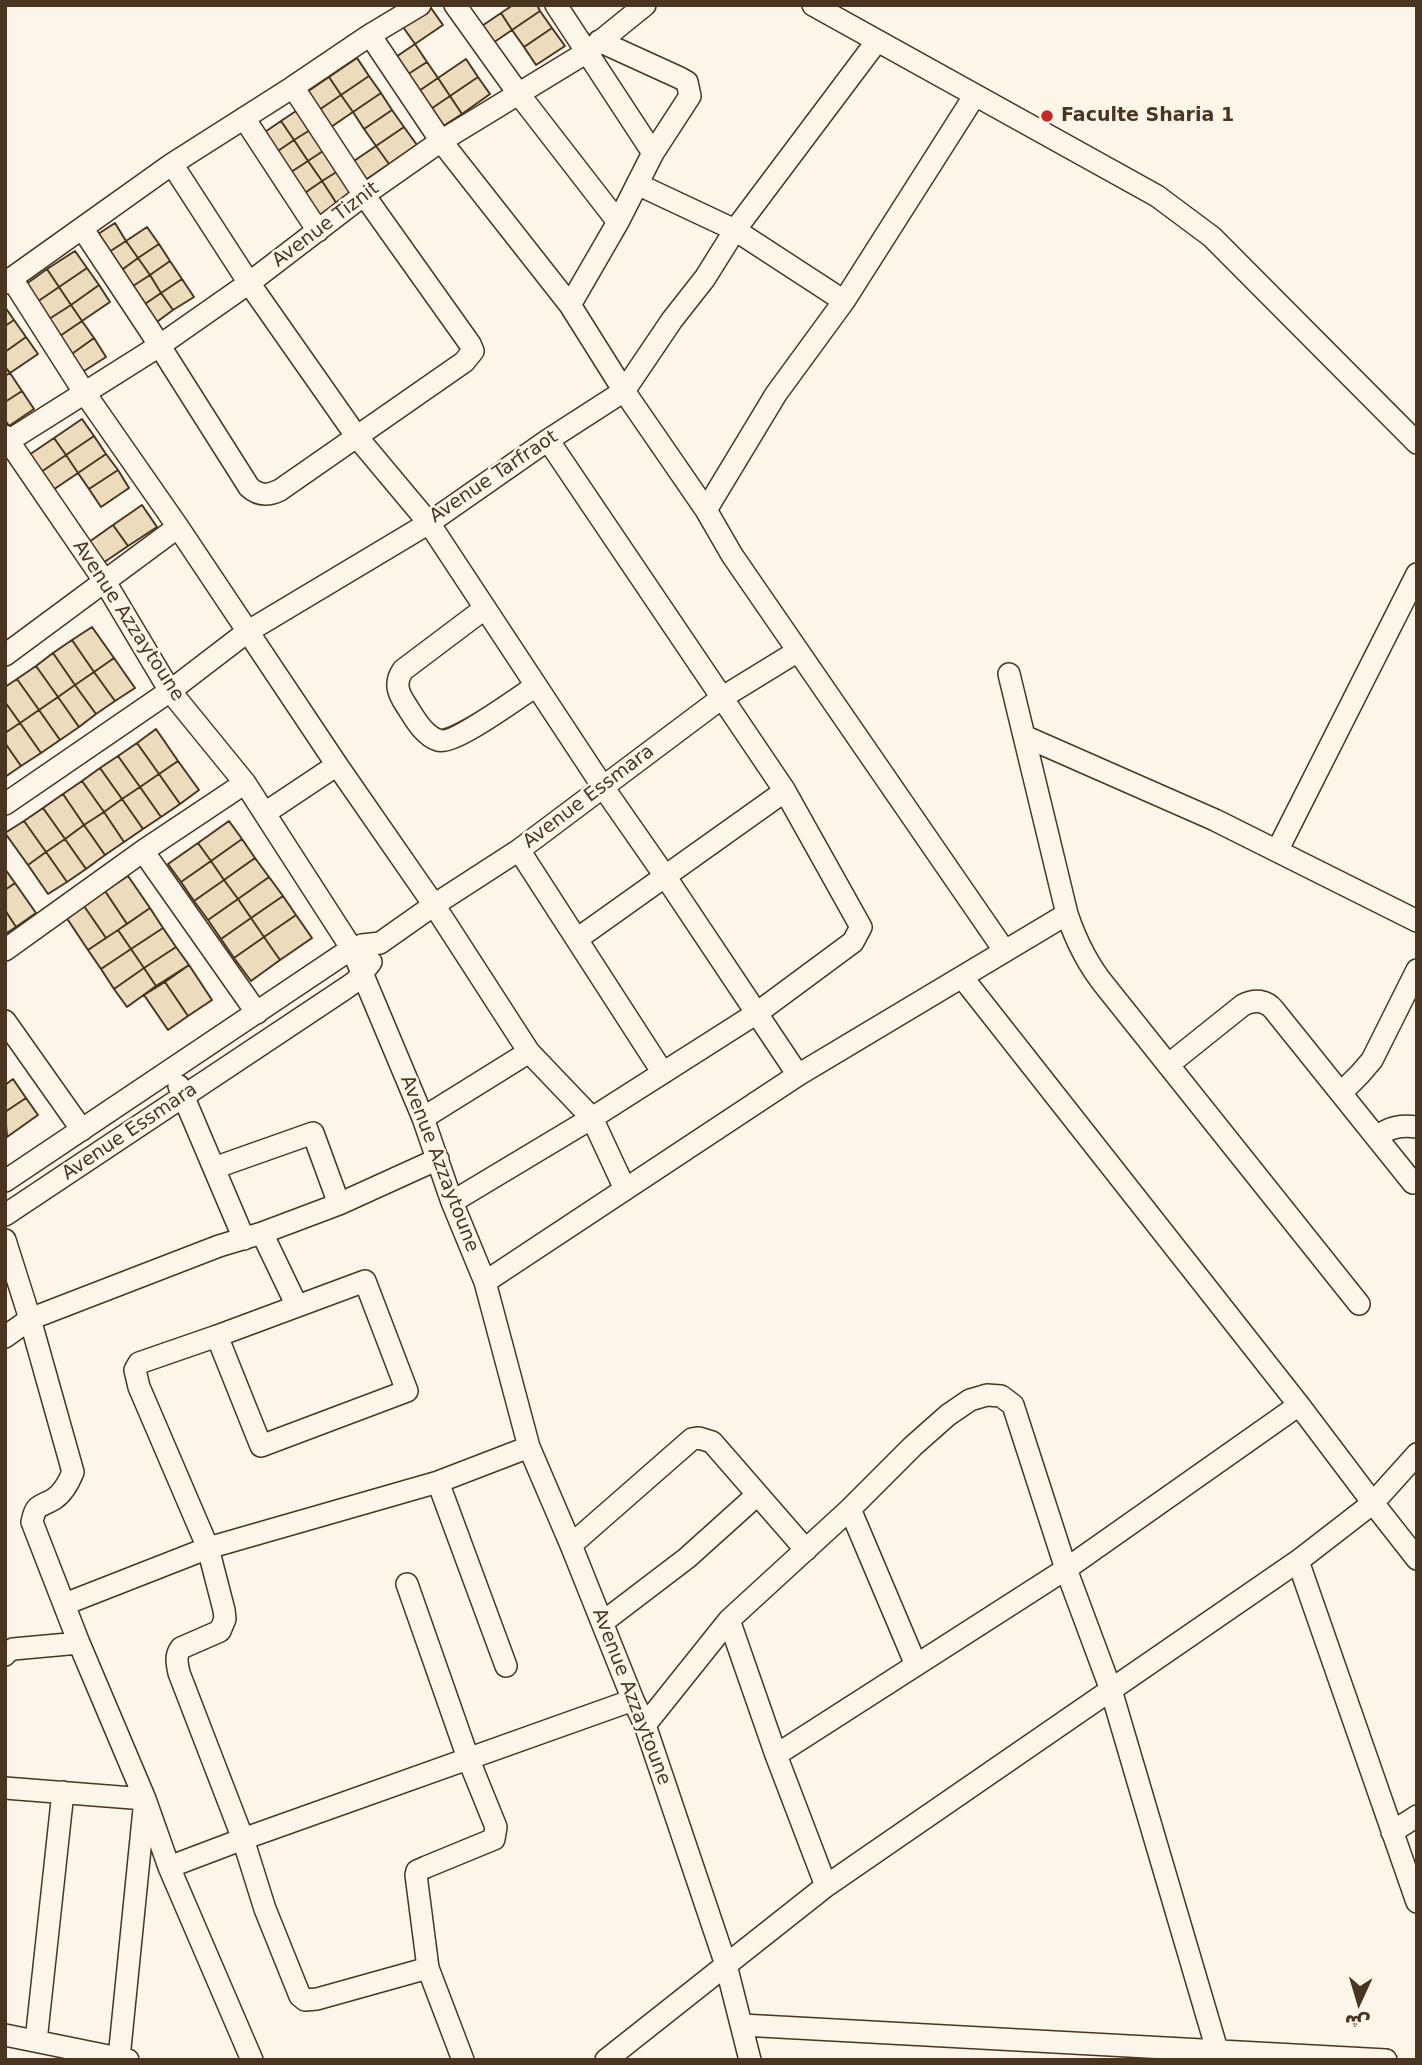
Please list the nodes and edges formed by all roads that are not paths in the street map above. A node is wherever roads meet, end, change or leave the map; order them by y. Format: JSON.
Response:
{"nodes":[{"id":1,"x":420,"y":5,"type":"edge"},
{"id":2,"x":456,"y":5,"type":"edge"},
{"id":3,"x":556,"y":5,"type":"edge"},
{"id":4,"x":645,"y":5,"type":"edge"},
{"id":5,"x":813,"y":5,"type":"edge"},
{"id":6,"x":370,"y":34,"type":"junction"},
{"id":7,"x":877,"y":41,"type":"junction"},
{"id":8,"x":593,"y":47,"type":"junction"},
{"id":9,"x":293,"y":87,"type":"junction"},
{"id":10,"x":518,"y":93,"type":"junction"},
{"id":11,"x":975,"y":94,"type":"junction"},
{"id":12,"x":244,"y":118,"type":"junction"},
{"id":13,"x":441,"y":141,"type":"junction"},
{"id":14,"x":653,"y":153,"type":"junction"},
{"id":15,"x":172,"y":164,"type":"junction"},
{"id":16,"x":637,"y":184,"type":"junction"},
{"id":17,"x":364,"y":195,"type":"junction"},
{"id":18,"x":618,"y":222,"type":"junction"},
{"id":19,"x":82,"y":228,"type":"junction"},
{"id":20,"x":736,"y":230,"type":"junction"},
{"id":21,"x":318,"y":231,"type":"junction"},
{"id":22,"x":8,"y":281,"type":"edge"},
{"id":23,"x":249,"y":283,"type":"junction"},
{"id":24,"x":844,"y":301,"type":"junction"},
{"id":25,"x":570,"y":305,"type":"junction"},
{"id":26,"x":159,"y":346,"type":"junction"},
{"id":27,"x":624,"y":391,"type":"junction"},
{"id":28,"x":84,"y":392,"type":"junction"},
{"id":29,"x":357,"y":437,"type":"junction"},
{"id":30,"x":6,"y":440,"type":"edge"},
{"id":31,"x":548,"y":440,"type":"junction"},
{"id":32,"x":1417,"y":443,"type":"edge"},
{"id":33,"x":706,"y":510,"type":"junction"},
{"id":34,"x":429,"y":523,"type":"junction"},
{"id":35,"x":178,"y":527,"type":"junction"},
{"id":36,"x":1417,"y":575,"type":"edge"},
{"id":37,"x":104,"y":582,"type":"junction"},
{"id":38,"x":484,"y":609,"type":"junction"},
{"id":39,"x":247,"y":632,"type":"junction"},
{"id":40,"x":798,"y":651,"type":"junction"},
{"id":41,"x":5,"y":655,"type":"edge"},
{"id":42,"x":1009,"y":674,"type":"dead end"},
{"id":43,"x":536,"y":686,"type":"junction"},
{"id":44,"x":170,"y":691,"type":"junction"},
{"id":45,"x":723,"y":697,"type":"junction"},
{"id":46,"x":1024,"y":736,"type":"junction"},
{"id":47,"x":337,"y":765,"type":"junction"},
{"id":48,"x":245,"y":783,"type":"junction"},
{"id":49,"x":603,"y":787,"type":"junction"},
{"id":50,"x":785,"y":791,"type":"junction"},
{"id":51,"x":5,"y":804,"type":"edge"},
{"id":52,"x":265,"y":813,"type":"junction"},
{"id":53,"x":519,"y":850,"type":"junction"},
{"id":54,"x":143,"y":851,"type":"junction"},
{"id":55,"x":1277,"y":851,"type":"junction"},
{"id":56,"x":665,"y":876,"type":"junction"},
{"id":57,"x":434,"y":905,"type":"junction"},
{"id":58,"x":1067,"y":914,"type":"junction"},
{"id":59,"x":1417,"y":921,"type":"edge"},
{"id":60,"x":577,"y":939,"type":"junction"},
{"id":61,"x":380,"y":943,"type":"junction"},
{"id":62,"x":352,"y":949,"type":"junction"},
{"id":63,"x":5,"y":950,"type":"edge"},
{"id":64,"x":1004,"y":950,"type":"junction"},
{"id":65,"x":1417,"y":970,"type":"edge"},
{"id":66,"x":363,"y":973,"type":"junction"},
{"id":67,"x":962,"y":976,"type":"junction"},
{"id":68,"x":257,"y":1013,"type":"junction"},
{"id":69,"x":757,"y":1013,"type":"junction"},
{"id":70,"x":5,"y":1021,"type":"edge"},
{"id":71,"x":529,"y":1052,"type":"junction"},
{"id":72,"x":1168,"y":1065,"type":"junction"},
{"id":73,"x":172,"y":1070,"type":"junction"},
{"id":74,"x":663,"y":1073,"type":"junction"},
{"id":75,"x":798,"y":1075,"type":"junction"},
{"id":76,"x":1340,"y":1093,"type":"junction"},
{"id":77,"x":184,"y":1096,"type":"junction"},
{"id":78,"x":424,"y":1118,"type":"junction"},
{"id":79,"x":592,"y":1118,"type":"junction"},
{"id":80,"x":1417,"y":1127,"type":"edge"},
{"id":81,"x":82,"y":1130,"type":"junction"},
{"id":82,"x":1377,"y":1138,"type":"junction"},
{"id":83,"x":438,"y":1159,"type":"junction"},
{"id":84,"x":214,"y":1168,"type":"junction"},
{"id":85,"x":5,"y":1181,"type":"edge"},
{"id":86,"x":1413,"y":1183,"type":"dead end"},
{"id":87,"x":625,"y":1189,"type":"junction"},
{"id":88,"x":452,"y":1202,"type":"junction"},
{"id":89,"x":340,"y":1204,"type":"junction"},
{"id":90,"x":5,"y":1215,"type":"edge"},
{"id":91,"x":253,"y":1236,"type":"junction"},
{"id":92,"x":5,"y":1240,"type":"edge"},
{"id":93,"x":485,"y":1282,"type":"junction"},
{"id":94,"x":1359,"y":1304,"type":"dead end"},
{"id":95,"x":297,"y":1306,"type":"junction"},
{"id":96,"x":30,"y":1319,"type":"junction"},
{"id":97,"x":217,"y":1336,"type":"junction"},
{"id":98,"x":5,"y":1337,"type":"edge"},
{"id":99,"x":1299,"y":1405,"type":"junction"},
{"id":100,"x":529,"y":1447,"type":"junction"},
{"id":101,"x":1417,"y":1454,"type":"edge"},
{"id":102,"x":438,"y":1482,"type":"junction"},
{"id":103,"x":757,"y":1496,"type":"junction"},
{"id":104,"x":1373,"y":1503,"type":"junction"},
{"id":105,"x":850,"y":1509,"type":"junction"},
{"id":106,"x":572,"y":1545,"type":"junction"},
{"id":107,"x":208,"y":1548,"type":"junction"},
{"id":108,"x":806,"y":1550,"type":"junction"},
{"id":109,"x":1417,"y":1559,"type":"edge"},
{"id":110,"x":1298,"y":1561,"type":"junction"},
{"id":111,"x":1066,"y":1569,"type":"junction"},
{"id":112,"x":407,"y":1584,"type":"dead end"},
{"id":113,"x":65,"y":1604,"type":"junction"},
{"id":114,"x":729,"y":1620,"type":"junction"},
{"id":115,"x":603,"y":1622,"type":"junction"},
{"id":116,"x":79,"y":1643,"type":"junction"},
{"id":117,"x":5,"y":1655,"type":"edge"},
{"id":118,"x":916,"y":1665,"type":"junction"},
{"id":119,"x":506,"y":1666,"type":"dead end"},
{"id":120,"x":1111,"y":1690,"type":"junction"},
{"id":121,"x":633,"y":1700,"type":"junction"},
{"id":122,"x":645,"y":1725,"type":"junction"},
{"id":123,"x":776,"y":1755,"type":"junction"},
{"id":124,"x":468,"y":1758,"type":"junction"},
{"id":125,"x":5,"y":1788,"type":"edge"},
{"id":126,"x":63,"y":1792,"type":"junction"},
{"id":127,"x":145,"y":1799,"type":"junction"},
{"id":128,"x":1417,"y":1816,"type":"edge"},
{"id":129,"x":1392,"y":1832,"type":"junction"},
{"id":130,"x":243,"y":1839,"type":"junction"},
{"id":131,"x":169,"y":1867,"type":"junction"},
{"id":132,"x":826,"y":1886,"type":"junction"},
{"id":133,"x":1417,"y":1902,"type":"edge"},
{"id":134,"x":726,"y":1965,"type":"junction"},
{"id":135,"x":428,"y":1968,"type":"junction"},
{"id":136,"x":742,"y":2025,"type":"junction"},
{"id":137,"x":5,"y":2035,"type":"edge"},
{"id":138,"x":36,"y":2040,"type":"junction"},
{"id":139,"x":1218,"y":2055,"type":"edge"},
{"id":140,"x":123,"y":2059,"type":"edge"},
{"id":141,"x":252,"y":2060,"type":"edge"},
{"id":142,"x":463,"y":2060,"type":"edge"},
{"id":143,"x":606,"y":2060,"type":"edge"},
{"id":144,"x":750,"y":2060,"type":"edge"},
{"id":145,"x":1386,"y":2060,"type":"edge"}],
"edges":[{"from":1,"to":6,"type":"street"},
{"from":2,"to":10,"type":"street"},
{"from":3,"to":8,"type":"street"},
{"from":4,"to":8,"type":"street","name":"Avenue Tiznit"},
{"from":5,"to":7,"type":"street"},
{"from":6,"to":9,"type":"street"},
{"from":6,"to":13,"type":"street"},
{"from":7,"to":11,"type":"street"},
{"from":7,"to":20,"type":"street","name":"Avenue Tarfraot"},
{"from":8,"to":10,"type":"street","name":"Avenue Tiznit"},
{"from":8,"to":14,"type":"street"},
{"from":8,"to":14,"type":"street"},
{"from":9,"to":12,"type":"street"},
{"from":9,"to":17,"type":"street"},
{"from":10,"to":13,"type":"street","name":"Avenue Tiznit"},
{"from":10,"to":18,"type":"street"},
{"from":11,"to":24,"type":"street"},
{"from":11,"to":32,"type":"street"},
{"from":12,"to":15,"type":"street"},
{"from":12,"to":21,"type":"street"},
{"from":13,"to":17,"type":"street","name":"Avenue Tiznit"},
{"from":13,"to":25,"type":"street"},
{"from":14,"to":16,"type":"street"},
{"from":15,"to":19,"type":"street"},
{"from":15,"to":23,"type":"street"},
{"from":16,"to":18,"type":"street"},
{"from":16,"to":20,"type":"street"},
{"from":17,"to":21,"type":"street","name":"Avenue Tiznit"},
{"from":17,"to":29,"type":"street"},
{"from":18,"to":25,"type":"street"},
{"from":19,"to":22,"type":"street"},
{"from":19,"to":26,"type":"street"},
{"from":20,"to":24,"type":"street"},
{"from":20,"to":27,"type":"street","name":"Avenue Tarfraot"},
{"from":21,"to":23,"type":"street","name":"Avenue Tiznit"},
{"from":22,"to":28,"type":"street"},
{"from":23,"to":26,"type":"street","name":"Avenue Tiznit"},
{"from":23,"to":29,"type":"street"},
{"from":24,"to":33,"type":"street"},
{"from":25,"to":27,"type":"street"},
{"from":26,"to":28,"type":"street","name":"Avenue Tiznit"},
{"from":26,"to":29,"type":"street"},
{"from":27,"to":31,"type":"street","name":"Avenue Tarfraot"},
{"from":27,"to":33,"type":"street"},
{"from":28,"to":30,"type":"street","name":"Avenue Tiznit"},
{"from":28,"to":35,"type":"street"},
{"from":29,"to":34,"type":"street"},
{"from":30,"to":37,"type":"street","name":"Avenue Azzaytoune"},
{"from":31,"to":34,"type":"street","name":"Avenue Tarfraot"},
{"from":31,"to":45,"type":"street"},
{"from":33,"to":40,"type":"street"},
{"from":34,"to":38,"type":"street"},
{"from":34,"to":39,"type":"street","name":"Avenue Tarfraot"},
{"from":35,"to":37,"type":"street"},
{"from":35,"to":39,"type":"street"},
{"from":36,"to":55,"type":"street"},
{"from":37,"to":41,"type":"street"},
{"from":37,"to":44,"type":"street","name":"Avenue Azzaytoune"},
{"from":38,"to":43,"type":"street"},
{"from":38,"to":43,"type":"street"},
{"from":39,"to":44,"type":"street","name":"Avenue Tarfraot"},
{"from":39,"to":47,"type":"street"},
{"from":40,"to":45,"type":"street","name":"Avenue Essmara"},
{"from":40,"to":64,"type":"street"},
{"from":42,"to":46,"type":"street"},
{"from":43,"to":49,"type":"street"},
{"from":44,"to":48,"type":"street","name":"Avenue Azzaytoune"},
{"from":44,"to":51,"type":"street","name":"Avenue Tarfraot"},
{"from":45,"to":49,"type":"street","name":"Avenue Essmara"},
{"from":45,"to":50,"type":"street"},
{"from":46,"to":55,"type":"street"},
{"from":46,"to":58,"type":"street"},
{"from":47,"to":52,"type":"street"},
{"from":47,"to":57,"type":"street"},
{"from":48,"to":52,"type":"street","name":"Avenue Azzaytoune"},
{"from":48,"to":54,"type":"street"},
{"from":49,"to":53,"type":"street","name":"Avenue Essmara"},
{"from":49,"to":56,"type":"street"},
{"from":50,"to":56,"type":"street"},
{"from":50,"to":69,"type":"street"},
{"from":52,"to":62,"type":"street","name":"Avenue Azzaytoune"},
{"from":53,"to":57,"type":"street","name":"Avenue Essmara"},
{"from":53,"to":60,"type":"street"},
{"from":54,"to":63,"type":"street"},
{"from":54,"to":68,"type":"street"},
{"from":55,"to":59,"type":"street"},
{"from":56,"to":60,"type":"street"},
{"from":56,"to":69,"type":"street"},
{"from":57,"to":61,"type":"street","name":"Avenue Essmara"},
{"from":57,"to":71,"type":"street"},
{"from":58,"to":64,"type":"street"},
{"from":58,"to":72,"type":"street"},
{"from":60,"to":74,"type":"street"},
{"from":61,"to":62,"type":"street","name":"Avenue Essmara"},
{"from":61,"to":66,"type":"street","name":"Avenue Essmara"},
{"from":62,"to":66,"type":"street","name":"Avenue Azzaytoune"},
{"from":62,"to":68,"type":"street","name":"Avenue Essmara"},
{"from":64,"to":67,"type":"street"},
{"from":65,"to":76,"type":"street"},
{"from":66,"to":77,"type":"street","name":"Avenue Essmara"},
{"from":66,"to":78,"type":"street","name":"Avenue Azzaytoune"},
{"from":67,"to":75,"type":"street"},
{"from":67,"to":99,"type":"street"},
{"from":68,"to":73,"type":"street","name":"Avenue Essmara"},
{"from":69,"to":74,"type":"street"},
{"from":69,"to":75,"type":"street"},
{"from":70,"to":81,"type":"street"},
{"from":71,"to":78,"type":"street"},
{"from":71,"to":79,"type":"street"},
{"from":72,"to":76,"type":"street"},
{"from":72,"to":94,"type":"street"},
{"from":73,"to":77,"type":"street"},
{"from":73,"to":81,"type":"street","name":"Avenue Essmara"},
{"from":74,"to":79,"type":"street"},
{"from":75,"to":87,"type":"street"},
{"from":76,"to":82,"type":"street"},
{"from":77,"to":84,"type":"street"},
{"from":77,"to":90,"type":"street","name":"Avenue Essmara"},
{"from":78,"to":83,"type":"street","name":"Avenue Azzaytoune"},
{"from":79,"to":87,"type":"street"},
{"from":79,"to":88,"type":"street"},
{"from":80,"to":82,"type":"street"},
{"from":81,"to":85,"type":"street","name":"Avenue Essmara"},
{"from":82,"to":86,"type":"street"},
{"from":83,"to":88,"type":"street","name":"Avenue Azzaytoune"},
{"from":83,"to":89,"type":"street"},
{"from":84,"to":89,"type":"street"},
{"from":84,"to":91,"type":"street"},
{"from":87,"to":93,"type":"street"},
{"from":88,"to":93,"type":"street","name":"Avenue Azzaytoune"},
{"from":89,"to":91,"type":"street"},
{"from":91,"to":95,"type":"street"},
{"from":91,"to":96,"type":"street"},
{"from":92,"to":96,"type":"street"},
{"from":93,"to":100,"type":"street","name":"Avenue Azzaytoune"},
{"from":95,"to":97,"type":"street"},
{"from":95,"to":97,"type":"street"},
{"from":96,"to":98,"type":"street"},
{"from":96,"to":113,"type":"street"},
{"from":97,"to":107,"type":"street"},
{"from":99,"to":104,"type":"street"},
{"from":99,"to":111,"type":"street"},
{"from":100,"to":102,"type":"street"},
{"from":100,"to":106,"type":"street","name":"Avenue Azzaytoune"},
{"from":101,"to":104,"type":"street"},
{"from":102,"to":107,"type":"street"},
{"from":102,"to":119,"type":"street"},
{"from":103,"to":106,"type":"street"},
{"from":103,"to":108,"type":"street"},
{"from":103,"to":115,"type":"street"},
{"from":104,"to":109,"type":"street"},
{"from":104,"to":110,"type":"street"},
{"from":105,"to":108,"type":"street"},
{"from":105,"to":111,"type":"street"},
{"from":105,"to":118,"type":"street"},
{"from":106,"to":115,"type":"street","name":"Avenue Azzaytoune"},
{"from":107,"to":113,"type":"street"},
{"from":107,"to":130,"type":"street"},
{"from":108,"to":114,"type":"street"},
{"from":110,"to":120,"type":"street"},
{"from":110,"to":129,"type":"street"},
{"from":111,"to":118,"type":"street"},
{"from":111,"to":120,"type":"street"},
{"from":112,"to":124,"type":"street"},
{"from":113,"to":116,"type":"street"},
{"from":114,"to":122,"type":"street"},
{"from":114,"to":123,"type":"street"},
{"from":115,"to":121,"type":"street","name":"Avenue Azzaytoune"},
{"from":116,"to":117,"type":"street"},
{"from":116,"to":127,"type":"street"},
{"from":118,"to":123,"type":"street"},
{"from":120,"to":132,"type":"street"},
{"from":120,"to":139,"type":"street"},
{"from":121,"to":122,"type":"street","name":"Avenue Azzaytoune"},
{"from":121,"to":124,"type":"street"},
{"from":122,"to":134,"type":"street","name":"Avenue Azzaytoune"},
{"from":123,"to":132,"type":"street"},
{"from":124,"to":130,"type":"street"},
{"from":124,"to":135,"type":"street"},
{"from":125,"to":126,"type":"street"},
{"from":126,"to":127,"type":"street"},
{"from":126,"to":138,"type":"street"},
{"from":127,"to":131,"type":"street"},
{"from":127,"to":140,"type":"street"},
{"from":128,"to":129,"type":"street"},
{"from":129,"to":133,"type":"street"},
{"from":130,"to":131,"type":"street"},
{"from":130,"to":135,"type":"street"},
{"from":131,"to":141,"type":"street"},
{"from":132,"to":134,"type":"street"},
{"from":134,"to":136,"type":"street","name":"Avenue Azzaytoune"},
{"from":134,"to":143,"type":"street"},
{"from":135,"to":142,"type":"street"},
{"from":136,"to":139,"type":"street"},
{"from":136,"to":144,"type":"street","name":"Avenue Azzaytoune"},
{"from":137,"to":138,"type":"street"},
{"from":138,"to":140,"type":"street"},
{"from":139,"to":145,"type":"street"}]}
